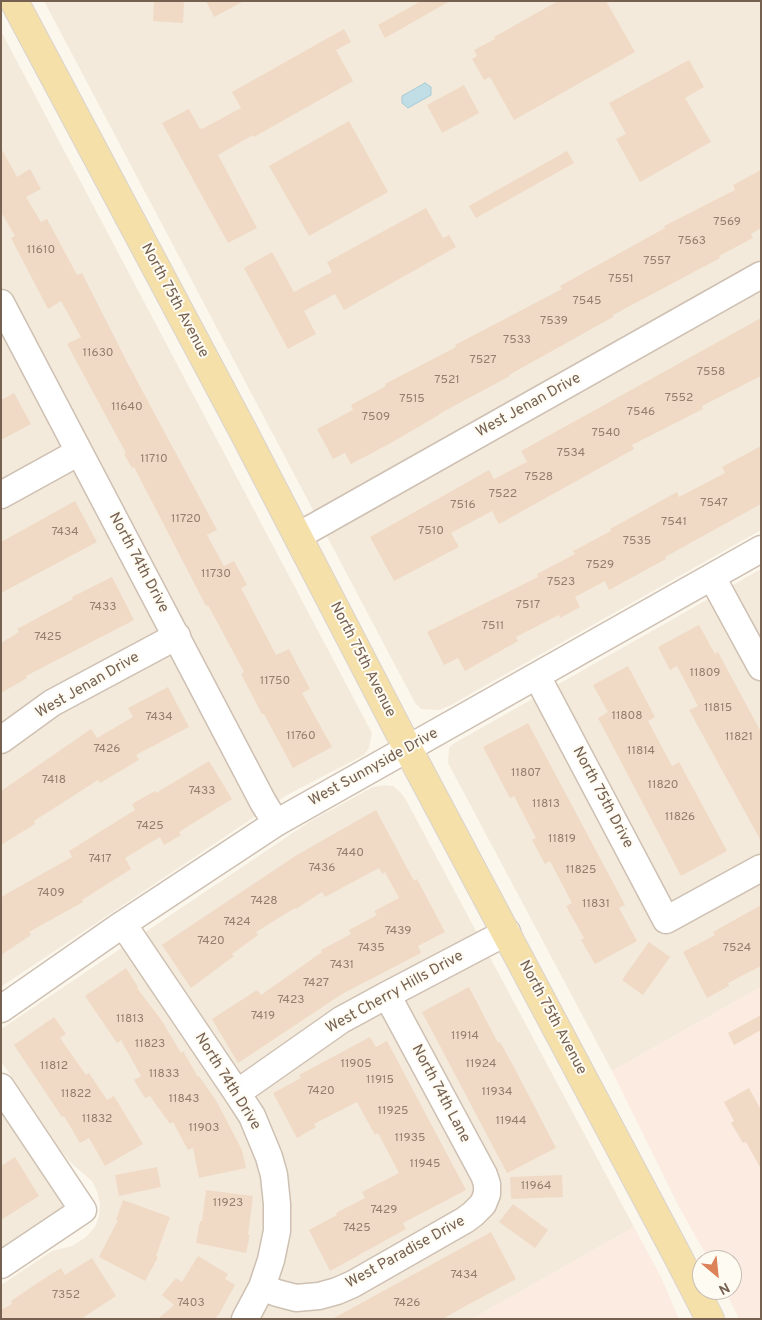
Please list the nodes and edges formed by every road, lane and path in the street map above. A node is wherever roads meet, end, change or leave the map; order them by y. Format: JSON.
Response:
{"nodes":[{"id":1,"x":14,"y":1,"type":"edge"},
{"id":2,"x":761,"y":275,"type":"edge"},
{"id":3,"x":1,"y":303,"type":"edge"},
{"id":4,"x":79,"y":452,"type":"junction"},
{"id":5,"x":1,"y":495,"type":"edge"},
{"id":6,"x":298,"y":536,"type":"junction"},
{"id":7,"x":761,"y":549,"type":"edge"},
{"id":8,"x":712,"y":577,"type":"junction"},
{"id":9,"x":177,"y":636,"type":"junction"},
{"id":10,"x":761,"y":667,"type":"edge"},
{"id":11,"x":537,"y":676,"type":"junction"},
{"id":12,"x":1,"y":740,"type":"edge"},
{"id":13,"x":408,"y":749,"type":"junction"},
{"id":14,"x":276,"y":823,"type":"junction"},
{"id":15,"x":761,"y":868,"type":"edge"},
{"id":16,"x":124,"y":924,"type":"junction"},
{"id":17,"x":507,"y":932,"type":"junction"},
{"id":18,"x":386,"y":994,"type":"junction"},
{"id":19,"x":1,"y":1009,"type":"edge"},
{"id":20,"x":1,"y":1087,"type":"edge"},
{"id":21,"x":237,"y":1093,"type":"junction"},
{"id":22,"x":488,"y":1194,"type":"joint"},
{"id":23,"x":1,"y":1265,"type":"edge"},
{"id":24,"x":262,"y":1287,"type":"junction"},
{"id":25,"x":245,"y":1319,"type":"edge"},
{"id":26,"x":710,"y":1319,"type":"edge"}],
"edges":[{"from":1,"to":6,"type":"main road","name":"North 75th Avenue"},
{"from":2,"to":6,"type":"street","name":"West Jenan Drive"},
{"from":3,"to":4,"type":"street","name":"North 74th Drive"},
{"from":4,"to":5,"type":"street"},
{"from":4,"to":9,"type":"street","name":"North 74th Drive"},
{"from":6,"to":13,"type":"main road","name":"North 75th Avenue"},
{"from":7,"to":8,"type":"street","name":"West Sunnyside Drive"},
{"from":8,"to":10,"type":"street"},
{"from":8,"to":11,"type":"street","name":"West Sunnyside Drive"},
{"from":9,"to":12,"type":"street","name":"West Jenan Drive"},
{"from":9,"to":14,"type":"street","name":"North 74th Drive"},
{"from":11,"to":13,"type":"street","name":"West Sunnyside Drive"},
{"from":11,"to":15,"type":"street","name":"North 75th Drive"},
{"from":13,"to":14,"type":"street","name":"West Sunnyside Drive"},
{"from":13,"to":17,"type":"main road","name":"North 75th Avenue"},
{"from":14,"to":16,"type":"street","name":"West Sunnyside Drive"},
{"from":16,"to":19,"type":"street","name":"West Sunnyside Drive"},
{"from":16,"to":21,"type":"street","name":"North 74th Drive"},
{"from":17,"to":18,"type":"street","name":"West Cherry Hills Drive"},
{"from":17,"to":26,"type":"main road","name":"North 75th Avenue"},
{"from":18,"to":21,"type":"street","name":"West Cherry Hills Drive"},
{"from":18,"to":22,"type":"street","name":"North 74th Lane"},
{"from":20,"to":23,"type":"street"},
{"from":21,"to":24,"type":"street","name":"North 74th Drive"},
{"from":22,"to":24,"type":"street","name":"West Paradise Drive"},
{"from":24,"to":25,"type":"street"}]}
